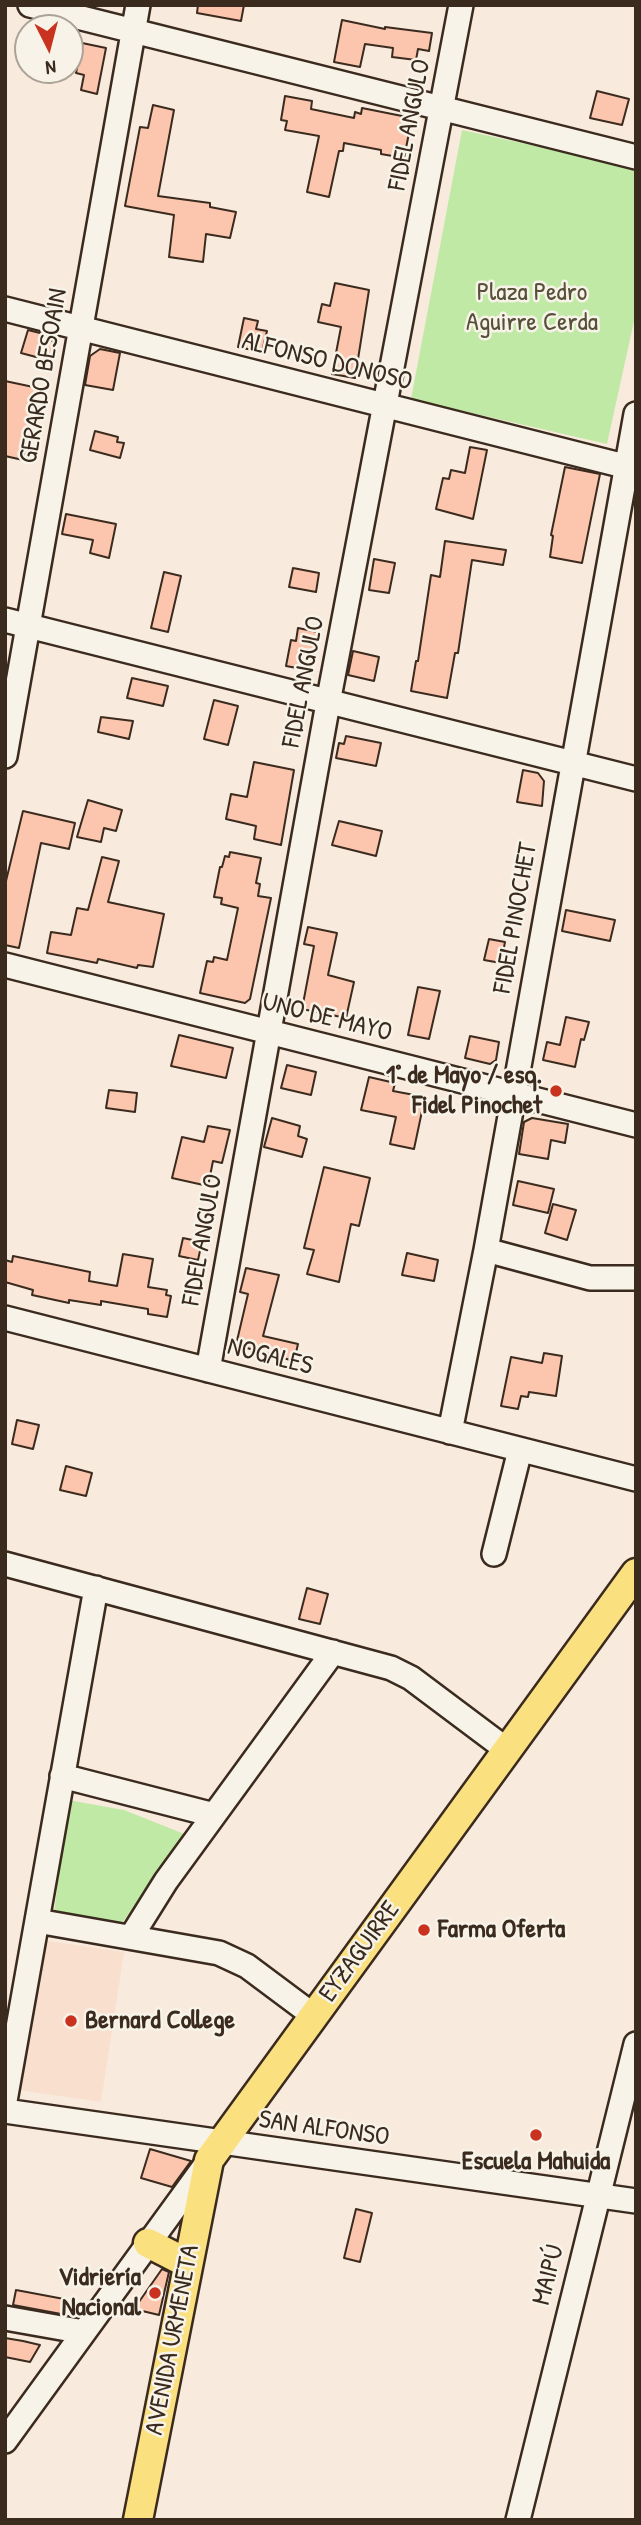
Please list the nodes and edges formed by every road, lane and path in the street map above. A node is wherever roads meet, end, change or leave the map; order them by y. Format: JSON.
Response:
{"nodes":[{"id":1,"x":30,"y":5,"type":"edge"},
{"id":2,"x":138,"y":5,"type":"edge"},
{"id":3,"x":461,"y":5,"type":"edge"},
{"id":4,"x":134,"y":31,"type":"junction"},
{"id":5,"x":442,"y":108,"type":"junction"},
{"id":6,"x":636,"y":157,"type":"edge"},
{"id":7,"x":5,"y":309,"type":"edge"},
{"id":8,"x":81,"y":328,"type":"junction"},
{"id":9,"x":385,"y":405,"type":"junction"},
{"id":10,"x":636,"y":414,"type":"edge"},
{"id":11,"x":631,"y":468,"type":"edge"},
{"id":12,"x":5,"y":620,"type":"edge"},
{"id":13,"x":28,"y":626,"type":"junction"},
{"id":14,"x":328,"y":703,"type":"junction"},
{"id":15,"x":5,"y":756,"type":"edge"},
{"id":16,"x":572,"y":764,"type":"junction"},
{"id":17,"x":636,"y":779,"type":"edge"},
{"id":18,"x":5,"y":965,"type":"edge"},
{"id":19,"x":269,"y":1032,"type":"junction"},
{"id":20,"x":512,"y":1094,"type":"junction"},
{"id":21,"x":636,"y":1125,"type":"edge"},
{"id":22,"x":486,"y":1250,"type":"junction"},
{"id":23,"x":636,"y":1278,"type":"edge"},
{"id":24,"x":5,"y":1318,"type":"edge"},
{"id":25,"x":208,"y":1370,"type":"junction"},
{"id":26,"x":450,"y":1432,"type":"junction"},
{"id":27,"x":520,"y":1450,"type":"junction"},
{"id":28,"x":636,"y":1479,"type":"edge"},
{"id":29,"x":494,"y":1554,"type":"dead end"},
{"id":30,"x":5,"y":1564,"type":"edge"},
{"id":31,"x":636,"y":1573,"type":"edge"},
{"id":32,"x":96,"y":1588,"type":"junction"},
{"id":33,"x":333,"y":1651,"type":"junction"},
{"id":34,"x":507,"y":1750,"type":"junction"},
{"id":35,"x":62,"y":1776,"type":"junction"},
{"id":36,"x":214,"y":1815,"type":"junction"},
{"id":37,"x":37,"y":1921,"type":"junction"},
{"id":38,"x":131,"y":1937,"type":"junction"},
{"id":39,"x":314,"y":2016,"type":"junction"},
{"id":40,"x":636,"y":2044,"type":"edge"},
{"id":41,"x":5,"y":2101,"type":"edge"},
{"id":42,"x":5,"y":2111,"type":"edge"},
{"id":43,"x":215,"y":2151,"type":"junction"},
{"id":44,"x":598,"y":2196,"type":"junction"},
{"id":45,"x":636,"y":2201,"type":"edge"},
{"id":46,"x":148,"y":2243,"type":"junction"},
{"id":47,"x":187,"y":2263,"type":"junction"},
{"id":48,"x":5,"y":2318,"type":"edge"},
{"id":49,"x":84,"y":2332,"type":"junction"},
{"id":50,"x":5,"y":2441,"type":"edge"},
{"id":51,"x":138,"y":2520,"type":"edge"},
{"id":52,"x":517,"y":2520,"type":"edge"}],
"edges":[{"from":1,"to":4,"type":"street"},
{"from":2,"to":4,"type":"street","name":"GERARDO BESOAIN"},
{"from":3,"to":5,"type":"street","name":"FIDEL ANGULO"},
{"from":4,"to":5,"type":"street"},
{"from":4,"to":8,"type":"street","name":"GERARDO BESOAIN"},
{"from":5,"to":6,"type":"street"},
{"from":5,"to":9,"type":"street","name":"FIDEL ANGULO"},
{"from":7,"to":8,"type":"street","name":"ALFONSO DONOSO"},
{"from":8,"to":9,"type":"street","name":"ALFONSO DONOSO"},
{"from":8,"to":13,"type":"street","name":"GERARDO BESOAIN"},
{"from":9,"to":11,"type":"street","name":"ALFONSO DONOSO"},
{"from":9,"to":14,"type":"street","name":"FIDEL ANGULO"},
{"from":10,"to":11,"type":"street","name":"FIDEL PINOCHET"},
{"from":11,"to":16,"type":"street","name":"FIDEL PINOCHET"},
{"from":12,"to":13,"type":"street"},
{"from":13,"to":14,"type":"street"},
{"from":13,"to":15,"type":"street","name":"GERARDO BESOAIN"},
{"from":14,"to":16,"type":"street"},
{"from":14,"to":19,"type":"street","name":"FIDEL ANGULO"},
{"from":16,"to":17,"type":"street"},
{"from":16,"to":20,"type":"street","name":"FIDEL PINOCHET"},
{"from":18,"to":19,"type":"street","name":"UNO DE MAYO"},
{"from":19,"to":20,"type":"street","name":"UNO DE MAYO"},
{"from":19,"to":25,"type":"street","name":"FIDEL ANGULO"},
{"from":20,"to":21,"type":"street","name":"UNO DE MAYO"},
{"from":20,"to":22,"type":"street","name":"FIDEL PINOCHET"},
{"from":22,"to":23,"type":"street"},
{"from":22,"to":26,"type":"street","name":"FIDEL PINOCHET"},
{"from":24,"to":25,"type":"street","name":"NOGALES"},
{"from":25,"to":26,"type":"street","name":"NOGALES"},
{"from":26,"to":27,"type":"street","name":"NOGALES"},
{"from":27,"to":28,"type":"street","name":"NOGALES"},
{"from":27,"to":29,"type":"street"},
{"from":30,"to":32,"type":"street"},
{"from":31,"to":34,"type":"main road","name":"EYZAGUIRRE"},
{"from":32,"to":33,"type":"street"},
{"from":32,"to":35,"type":"street"},
{"from":33,"to":34,"type":"street"},
{"from":33,"to":36,"type":"street"},
{"from":34,"to":39,"type":"main road","name":"EYZAGUIRRE"},
{"from":35,"to":36,"type":"street"},
{"from":35,"to":37,"type":"street"},
{"from":36,"to":38,"type":"street"},
{"from":37,"to":38,"type":"street"},
{"from":37,"to":41,"type":"street"},
{"from":38,"to":39,"type":"street"},
{"from":39,"to":43,"type":"main road","name":"EYZAGUIRRE"},
{"from":40,"to":44,"type":"street","name":"MAIPÚ"},
{"from":42,"to":43,"type":"street","name":"SAN ALFONSO"},
{"from":43,"to":44,"type":"street","name":"SAN ALFONSO"},
{"from":43,"to":46,"type":"street","name":"EYZAGUIRRE"},
{"from":43,"to":47,"type":"main road","name":"AVENIDA URMENETA"},
{"from":44,"to":45,"type":"street","name":"SAN ALFONSO"},
{"from":44,"to":52,"type":"street","name":"MAIPÚ"},
{"from":46,"to":47,"type":"main road"},
{"from":46,"to":49,"type":"street","name":"EYZAGUIRRE"},
{"from":47,"to":51,"type":"main road","name":"AVENIDA URMENETA"},
{"from":48,"to":49,"type":"street"},
{"from":49,"to":50,"type":"street","name":"EYZAGUIRRE"}]}
